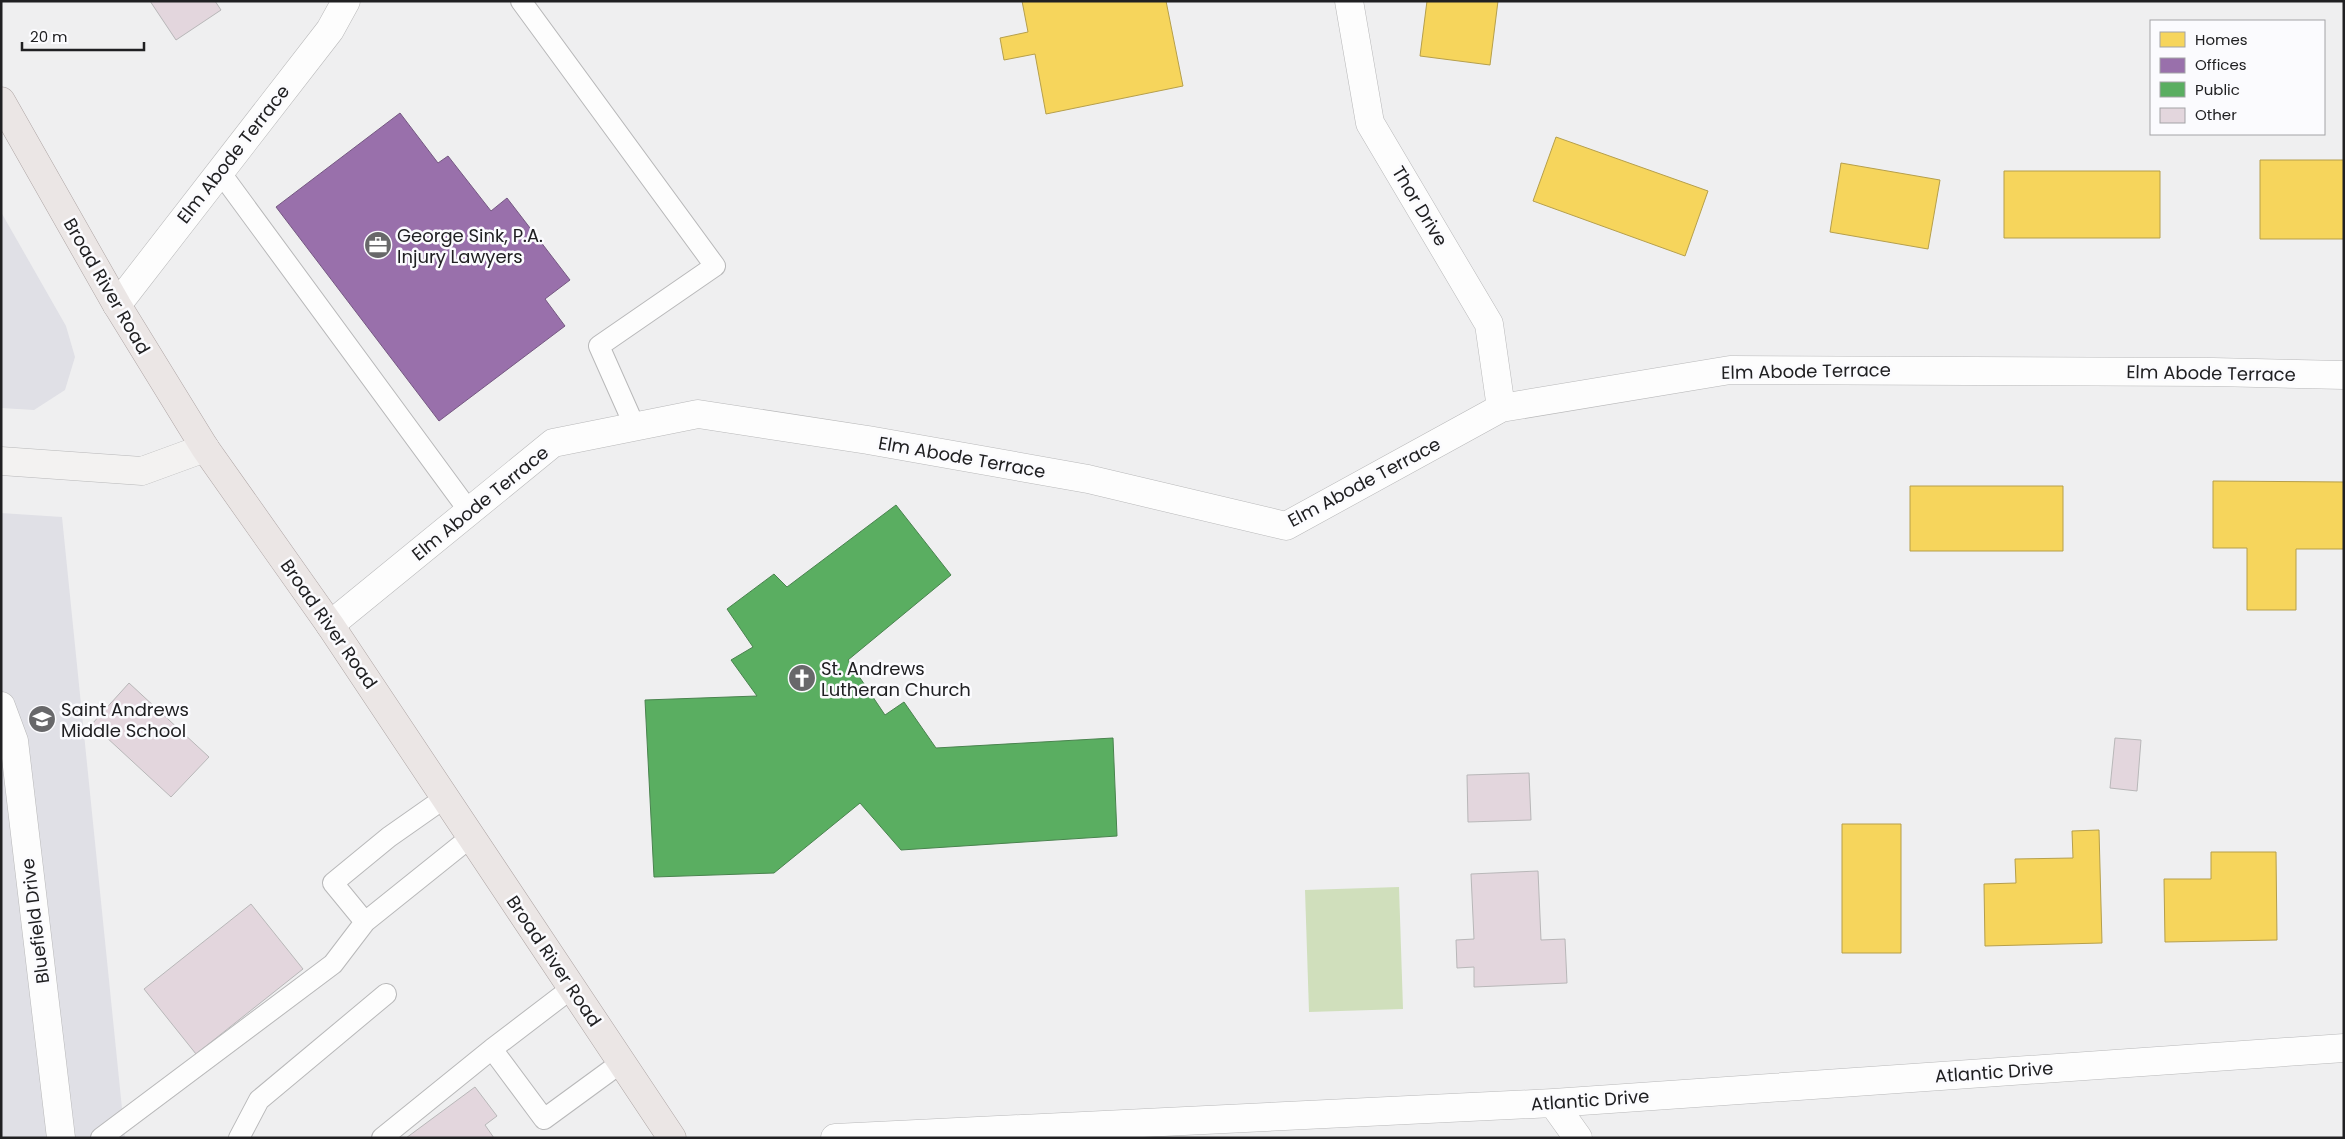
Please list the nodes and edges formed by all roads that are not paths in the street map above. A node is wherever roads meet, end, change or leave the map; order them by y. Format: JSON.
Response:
{"nodes":[{"id":1,"x":346,"y":1,"type":"edge"},
{"id":2,"x":521,"y":1,"type":"edge"},
{"id":3,"x":1349,"y":1,"type":"edge"},
{"id":4,"x":1,"y":101,"type":"edge"},
{"id":5,"x":220,"y":172,"type":"junction"},
{"id":6,"x":117,"y":305,"type":"junction"},
{"id":7,"x":2344,"y":375,"type":"edge"},
{"id":8,"x":1501,"y":408,"type":"junction"},
{"id":9,"x":635,"y":427,"type":"junction"},
{"id":10,"x":205,"y":448,"type":"junction"},
{"id":11,"x":1,"y":460,"type":"edge"},
{"id":12,"x":469,"y":511,"type":"junction"},
{"id":13,"x":330,"y":624,"type":"junction"},
{"id":14,"x":1,"y":706,"type":"edge"},
{"id":15,"x":446,"y":797,"type":"junction"},
{"id":16,"x":472,"y":837,"type":"junction"},
{"id":17,"x":365,"y":922,"type":"junction"},
{"id":18,"x":572,"y":988,"type":"junction"},
{"id":19,"x":386,"y":994,"type":"dead end"},
{"id":20,"x":2344,"y":1048,"type":"edge"},
{"id":21,"x":492,"y":1049,"type":"junction"},
{"id":22,"x":622,"y":1062,"type":"junction"},
{"id":23,"x":1552,"y":1103,"type":"junction"},
{"id":24,"x":1003,"y":1134,"type":"edge"},
{"id":25,"x":61,"y":1138,"type":"edge"},
{"id":26,"x":101,"y":1138,"type":"edge"},
{"id":27,"x":239,"y":1138,"type":"edge"},
{"id":28,"x":382,"y":1138,"type":"edge"},
{"id":29,"x":672,"y":1138,"type":"edge"},
{"id":30,"x":835,"y":1138,"type":"edge"},
{"id":31,"x":839,"y":1138,"type":"edge"},
{"id":32,"x":1578,"y":1138,"type":"edge"}],
"edges":[{"from":1,"to":5,"type":"street","name":"Elm Abode Terrace"},
{"from":2,"to":9,"type":"lane"},
{"from":3,"to":8,"type":"street","name":"Thor Drive"},
{"from":4,"to":6,"type":"main road","name":"Broad River Road"},
{"from":5,"to":6,"type":"street","name":"Elm Abode Terrace"},
{"from":5,"to":12,"type":"lane"},
{"from":6,"to":10,"type":"main road","name":"Broad River Road"},
{"from":7,"to":8,"type":"street","name":"Elm Abode Terrace"},
{"from":8,"to":9,"type":"street","name":"Elm Abode Terrace"},
{"from":9,"to":12,"type":"street","name":"Elm Abode Terrace"},
{"from":10,"to":11,"type":"main road"},
{"from":10,"to":13,"type":"main road","name":"Broad River Road"},
{"from":12,"to":13,"type":"street","name":"Elm Abode Terrace"},
{"from":13,"to":15,"type":"main road","name":"Broad River Road"},
{"from":14,"to":25,"type":"street","name":"Bluefield Drive"},
{"from":15,"to":16,"type":"main road","name":"Broad River Road"},
{"from":15,"to":17,"type":"lane"},
{"from":16,"to":17,"type":"lane"},
{"from":16,"to":18,"type":"main road","name":"Broad River Road"},
{"from":17,"to":26,"type":"lane"},
{"from":18,"to":21,"type":"lane"},
{"from":18,"to":22,"type":"main road","name":"Broad River Road"},
{"from":19,"to":27,"type":"lane"},
{"from":20,"to":23,"type":"street","name":"Atlantic Drive"},
{"from":21,"to":22,"type":"lane"},
{"from":21,"to":28,"type":"lane"},
{"from":22,"to":29,"type":"main road","name":"Broad River Road"},
{"from":23,"to":24,"type":"street","name":"Atlantic Drive"},
{"from":23,"to":32,"type":"street"},
{"from":24,"to":31,"type":"street","name":"Atlantic Drive"},
{"from":30,"to":31,"type":"street","name":"Atlantic Drive"}]}
